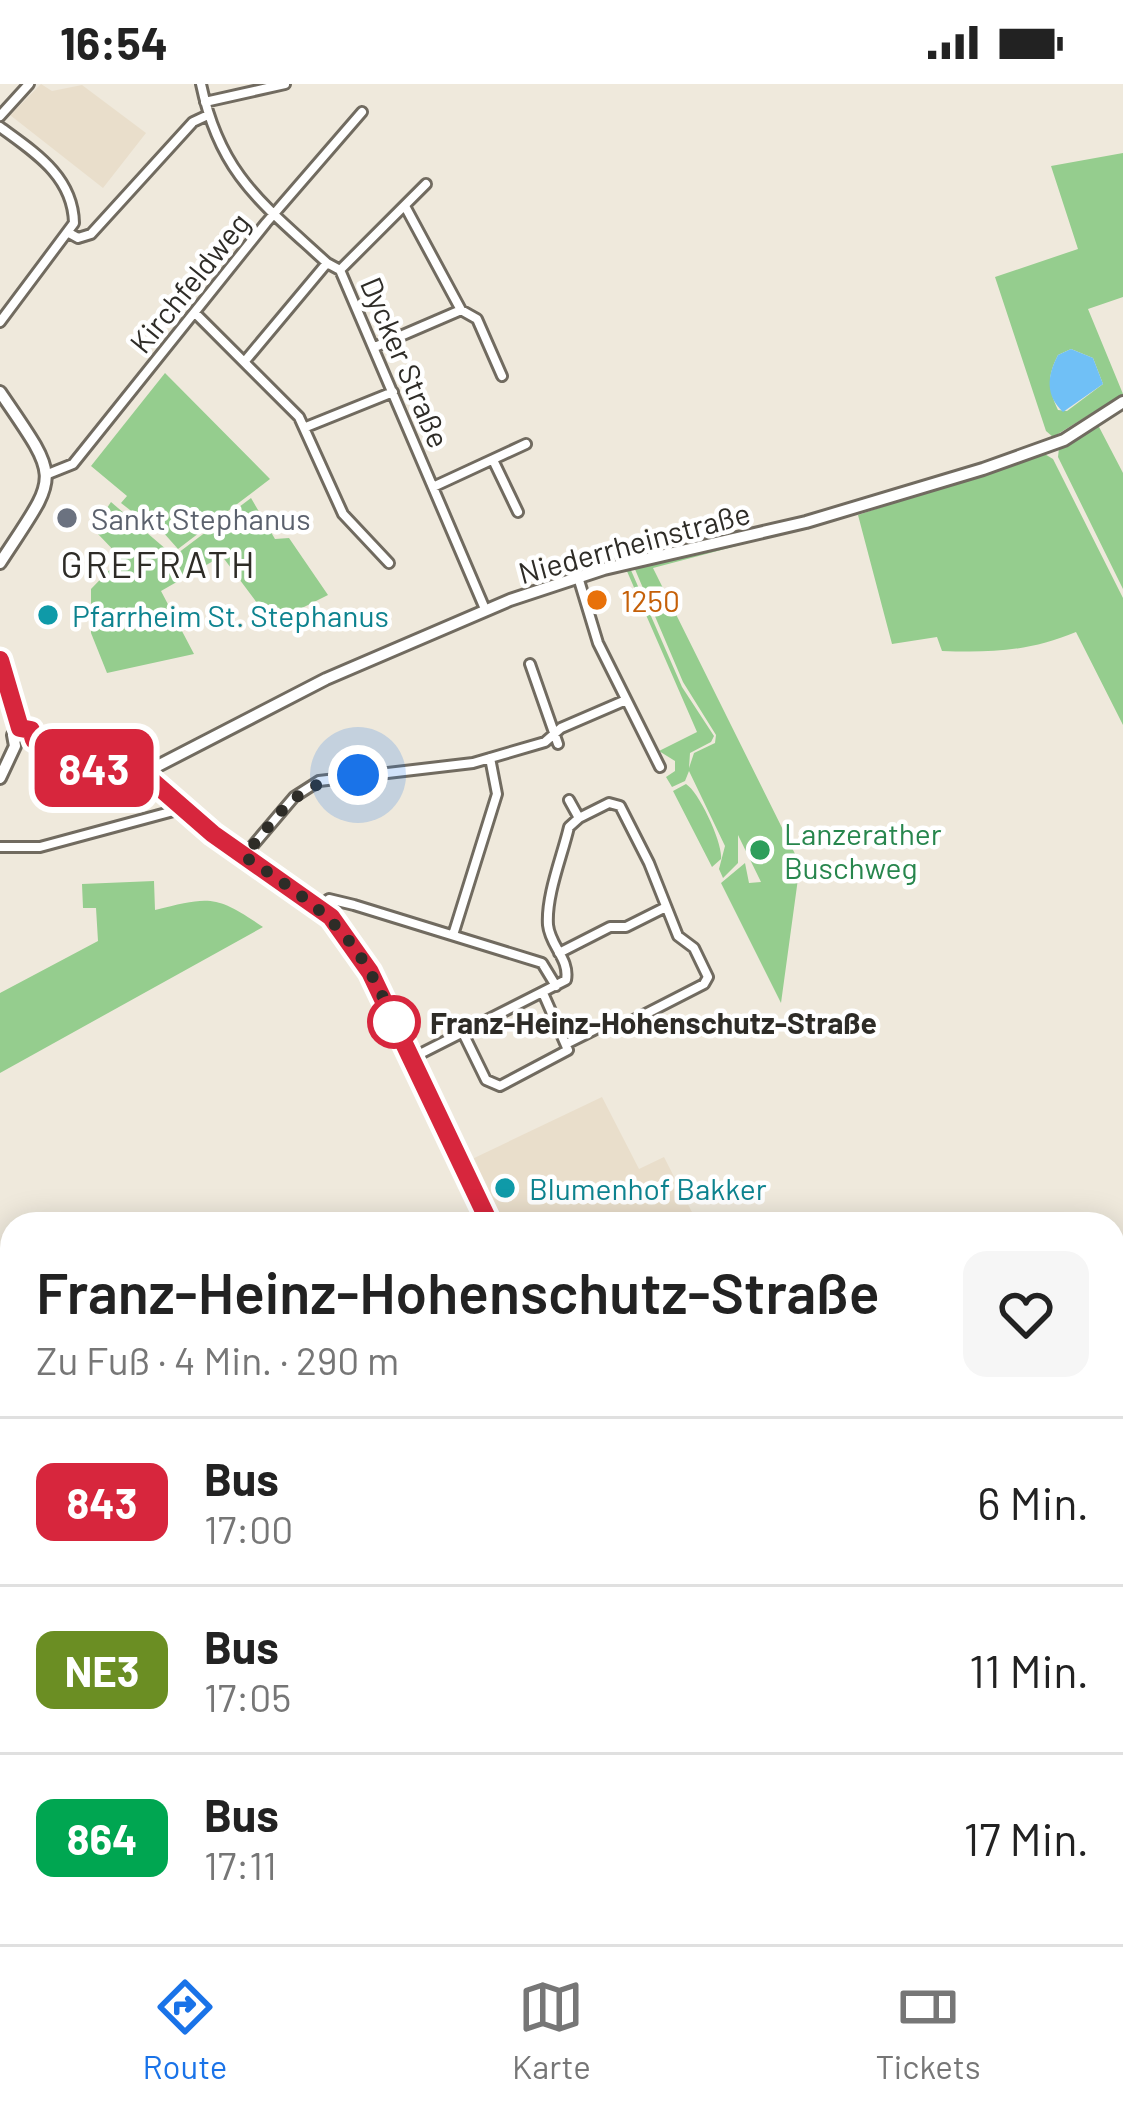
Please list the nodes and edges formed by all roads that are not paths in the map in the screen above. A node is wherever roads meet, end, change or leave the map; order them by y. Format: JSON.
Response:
{"nodes":[{"id":1,"x":29,"y":84,"type":"edge"},
{"id":2,"x":201,"y":84,"type":"edge"},
{"id":3,"x":285,"y":84,"type":"edge"},
{"id":4,"x":205,"y":102,"type":"junction"},
{"id":5,"x":362,"y":112,"type":"dead end"},
{"id":6,"x":208,"y":115,"type":"junction"},
{"id":7,"x":0,"y":116,"type":"edge"},
{"id":8,"x":0,"y":127,"type":"edge"},
{"id":9,"x":426,"y":184,"type":"dead end"},
{"id":10,"x":406,"y":208,"type":"junction"},
{"id":11,"x":274,"y":214,"type":"junction"},
{"id":12,"x":69,"y":233,"type":"junction"},
{"id":13,"x":327,"y":263,"type":"junction"},
{"id":14,"x":340,"y":270,"type":"junction"},
{"id":15,"x":461,"y":310,"type":"junction"},
{"id":16,"x":195,"y":313,"type":"junction"},
{"id":17,"x":0,"y":322,"type":"edge"},
{"id":18,"x":375,"y":347,"type":"junction"},
{"id":19,"x":245,"y":362,"type":"junction"},
{"id":20,"x":502,"y":376,"type":"dead end"},
{"id":21,"x":0,"y":392,"type":"edge"},
{"id":22,"x":393,"y":392,"type":"junction"},
{"id":23,"x":1123,"y":402,"type":"edge"},
{"id":24,"x":306,"y":427,"type":"junction"},
{"id":25,"x":526,"y":444,"type":"dead end"},
{"id":26,"x":494,"y":462,"type":"junction"},
{"id":27,"x":48,"y":474,"type":"junction"},
{"id":28,"x":433,"y":487,"type":"junction"},
{"id":29,"x":518,"y":512,"type":"dead end"},
{"id":30,"x":0,"y":563,"type":"edge"},
{"id":31,"x":388,"y":563,"type":"dead end"},
{"id":32,"x":578,"y":578,"type":"junction"},
{"id":33,"x":485,"y":609,"type":"junction"},
{"id":34,"x":0,"y":659,"type":"edge"},
{"id":35,"x":530,"y":664,"type":"dead end"},
{"id":36,"x":626,"y":700,"type":"junction"},
{"id":37,"x":20,"y":728,"type":"junction"},
{"id":38,"x":554,"y":732,"type":"junction"},
{"id":39,"x":34,"y":740,"type":"junction"},
{"id":40,"x":558,"y":744,"type":"dead end"},
{"id":41,"x":15,"y":746,"type":"junction"},
{"id":42,"x":490,"y":758,"type":"junction"},
{"id":43,"x":659,"y":767,"type":"dead end"},
{"id":44,"x":143,"y":773,"type":"junction"},
{"id":45,"x":0,"y":778,"type":"edge"},
{"id":46,"x":569,"y":800,"type":"dead end"},
{"id":47,"x":181,"y":809,"type":"junction"},
{"id":48,"x":579,"y":818,"type":"junction"},
{"id":49,"x":0,"y":847,"type":"edge"},
{"id":50,"x":244,"y":856,"type":"junction"},
{"id":51,"x":319,"y":907,"type":"junction"},
{"id":52,"x":664,"y":908,"type":"junction"},
{"id":53,"x":453,"y":935,"type":"junction"},
{"id":54,"x":560,"y":953,"type":"junction"},
{"id":55,"x":556,"y":986,"type":"junction"},
{"id":56,"x":543,"y":993,"type":"junction"},
{"id":57,"x":463,"y":1033,"type":"junction"},
{"id":58,"x":568,"y":1043,"type":"junction"},
{"id":59,"x":412,"y":1058,"type":"junction"},
{"id":60,"x":484,"y":1212,"type":"edge"}],
"edges":[{"from":1,"to":7,"type":"street"},
{"from":2,"to":4,"type":"street","name":"Dycker Straße"},
{"from":3,"to":4,"type":"street"},
{"from":4,"to":6,"type":"street","name":"Dycker Straße"},
{"from":5,"to":11,"type":"street","name":"Kirchfeldweg"},
{"from":6,"to":11,"type":"street","name":"Dycker Straße"},
{"from":6,"to":12,"type":"street"},
{"from":8,"to":12,"type":"street"},
{"from":9,"to":10,"type":"street"},
{"from":10,"to":14,"type":"street"},
{"from":10,"to":15,"type":"street"},
{"from":11,"to":13,"type":"street","name":"Dycker Straße"},
{"from":11,"to":16,"type":"street","name":"Kirchfeldweg"},
{"from":12,"to":17,"type":"street"},
{"from":13,"to":14,"type":"street","name":"Dycker Straße"},
{"from":13,"to":19,"type":"street"},
{"from":14,"to":18,"type":"street","name":"Dycker Straße"},
{"from":15,"to":18,"type":"street"},
{"from":15,"to":20,"type":"street"},
{"from":16,"to":19,"type":"street"},
{"from":16,"to":27,"type":"street","name":"Kirchfeldweg"},
{"from":18,"to":22,"type":"street","name":"Dycker Straße"},
{"from":19,"to":24,"type":"street"},
{"from":21,"to":27,"type":"main road"},
{"from":22,"to":24,"type":"street"},
{"from":22,"to":28,"type":"street","name":"Dycker Straße"},
{"from":23,"to":32,"type":"main road","name":"Niederrheinstraße"},
{"from":24,"to":31,"type":"street"},
{"from":25,"to":26,"type":"street","name":"Dycker Straße"},
{"from":26,"to":28,"type":"street","name":"Dycker Straße"},
{"from":26,"to":29,"type":"street","name":"Dycker Straße"},
{"from":27,"to":30,"type":"main road"},
{"from":28,"to":33,"type":"street","name":"Dycker Straße"},
{"from":32,"to":33,"type":"main road","name":"Niederrheinstraße"},
{"from":32,"to":36,"type":"street"},
{"from":33,"to":44,"type":"main road","name":"Niederrheinstraße"},
{"from":34,"to":37,"type":"main road"},
{"from":35,"to":38,"type":"street"},
{"from":36,"to":38,"type":"street"},
{"from":36,"to":43,"type":"street"},
{"from":37,"to":39,"type":"main road"},
{"from":37,"to":41,"type":"main road"},
{"from":38,"to":40,"type":"street"},
{"from":38,"to":42,"type":"street"},
{"from":39,"to":41,"type":"main road"},
{"from":39,"to":44,"type":"main road"},
{"from":41,"to":45,"type":"main road"},
{"from":42,"to":50,"type":"street"},
{"from":42,"to":53,"type":"street"},
{"from":44,"to":47,"type":"main road"},
{"from":46,"to":48,"type":"street"},
{"from":47,"to":49,"type":"street"},
{"from":47,"to":50,"type":"main road"},
{"from":48,"to":52,"type":"street"},
{"from":48,"to":54,"type":"street"},
{"from":50,"to":51,"type":"main road"},
{"from":51,"to":53,"type":"street"},
{"from":51,"to":59,"type":"main road"},
{"from":52,"to":54,"type":"street"},
{"from":52,"to":58,"type":"street"},
{"from":53,"to":55,"type":"street"},
{"from":54,"to":55,"type":"street"},
{"from":55,"to":56,"type":"street"},
{"from":56,"to":57,"type":"street"},
{"from":56,"to":58,"type":"street"},
{"from":57,"to":58,"type":"street"},
{"from":57,"to":59,"type":"street"},
{"from":59,"to":60,"type":"main road"}]}
